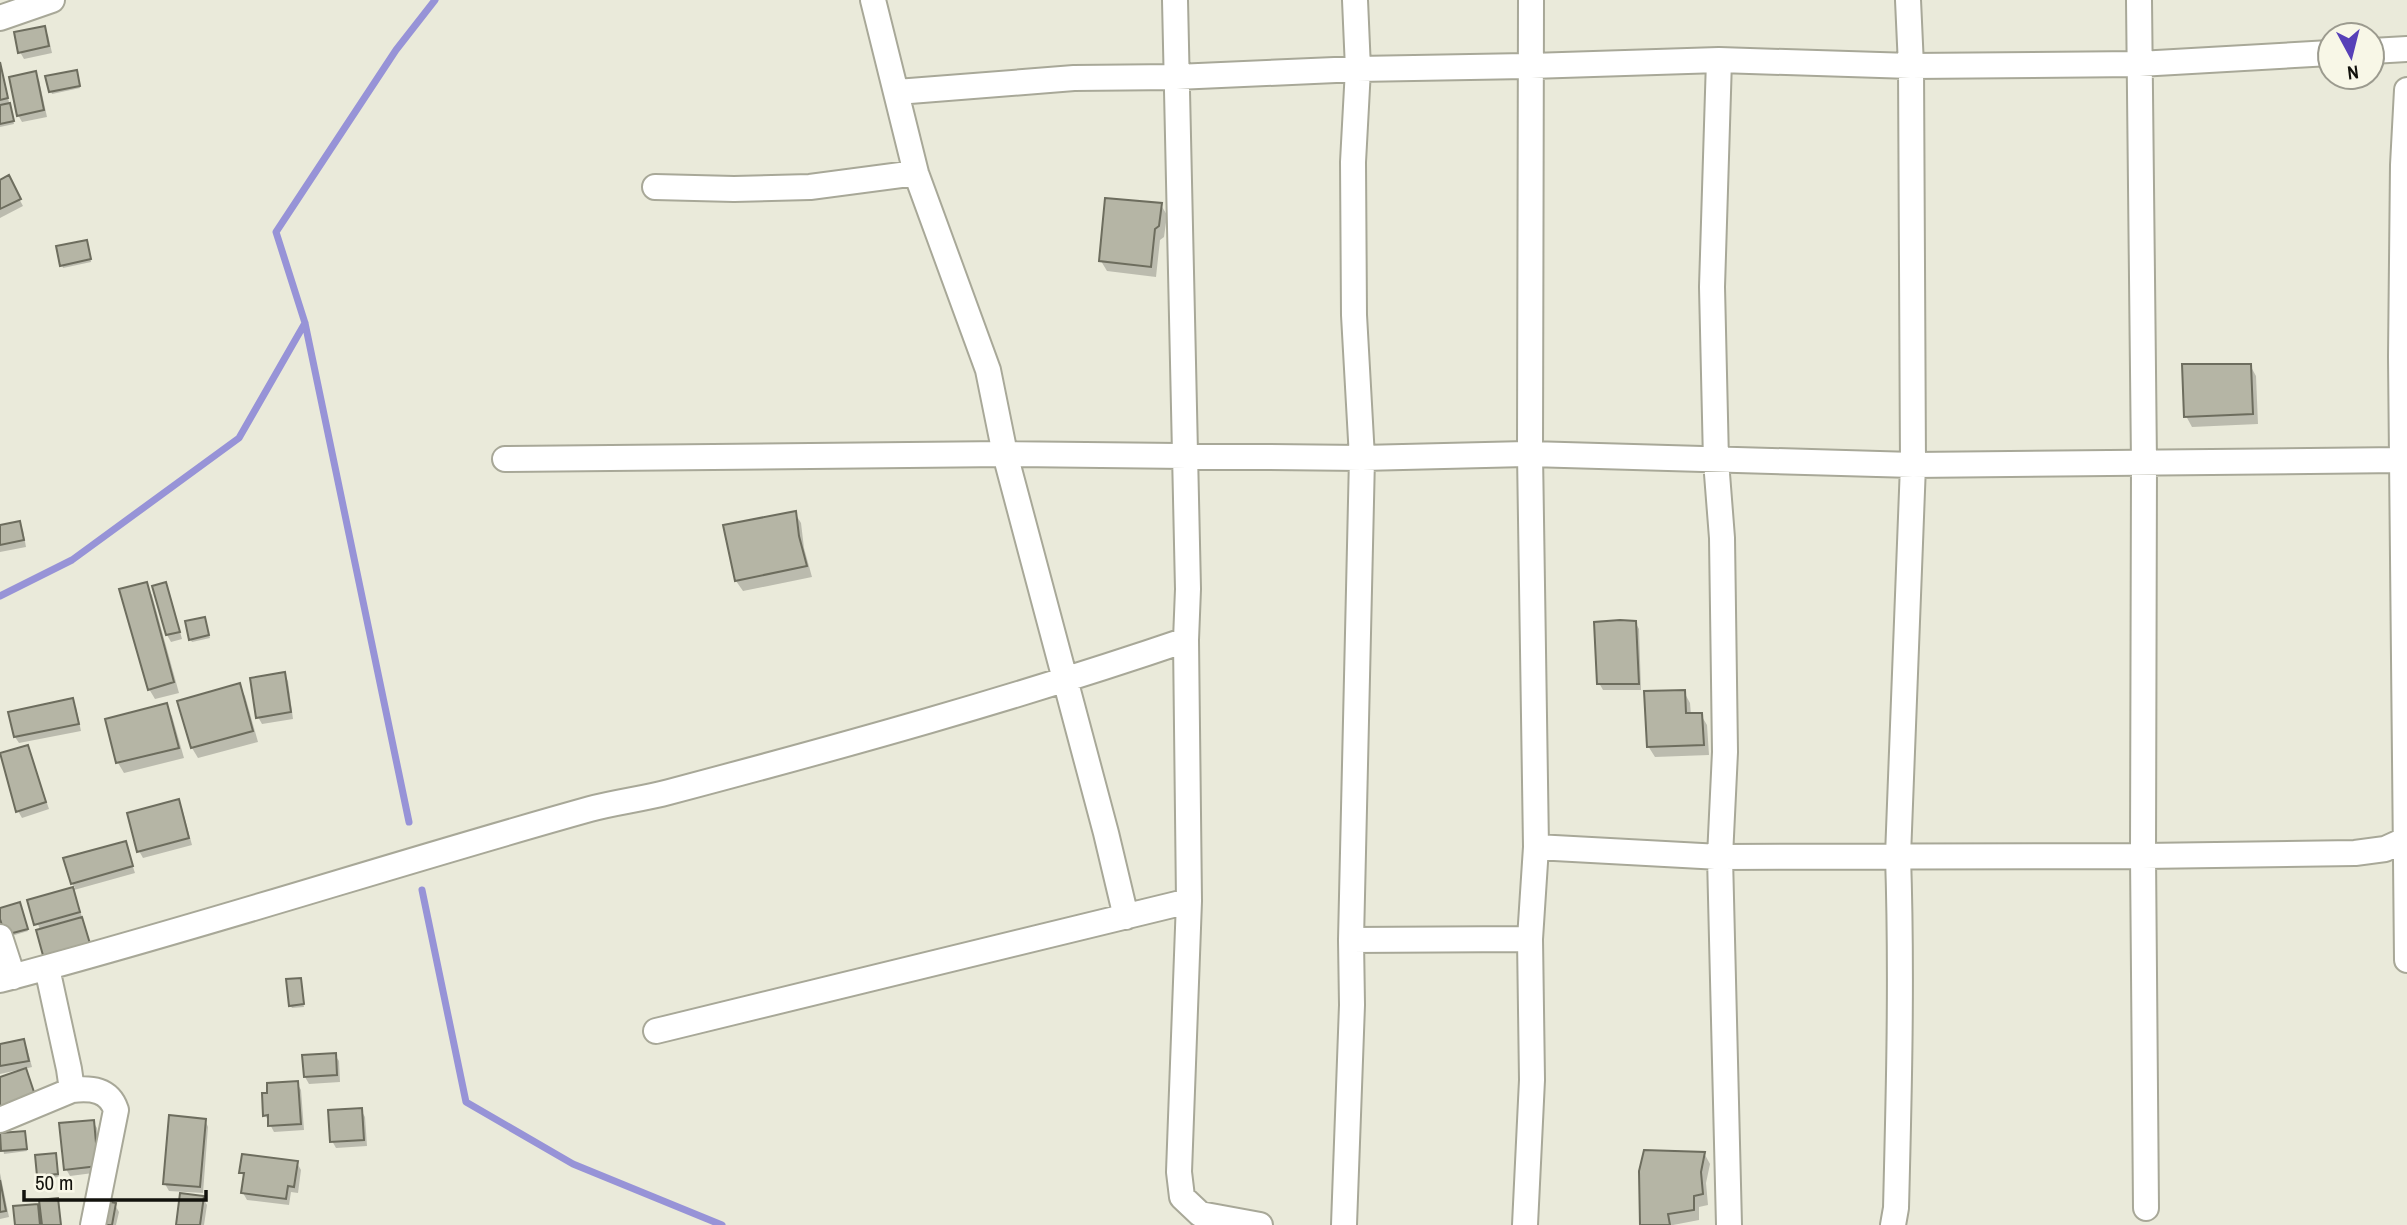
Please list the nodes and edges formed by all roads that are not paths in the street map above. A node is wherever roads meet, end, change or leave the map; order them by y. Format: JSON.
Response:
{"nodes":[{"id":1,"x":52,"y":0,"type":"edge"},
{"id":2,"x":873,"y":0,"type":"edge"},
{"id":3,"x":1175,"y":0,"type":"edge"},
{"id":4,"x":1355,"y":0,"type":"edge"},
{"id":5,"x":1531,"y":0,"type":"edge"},
{"id":6,"x":1908,"y":0,"type":"edge"},
{"id":7,"x":2139,"y":0,"type":"edge"},
{"id":8,"x":0,"y":18,"type":"edge"},
{"id":9,"x":2407,"y":49,"type":"edge"},
{"id":10,"x":2386,"y":50,"type":"edge"},
{"id":11,"x":2316,"y":54,"type":"edge"},
{"id":12,"x":1719,"y":60,"type":"junction"},
{"id":13,"x":2139,"y":64,"type":"junction"},
{"id":14,"x":1531,"y":66,"type":"junction"},
{"id":15,"x":1912,"y":66,"type":"junction"},
{"id":16,"x":1358,"y":69,"type":"junction"},
{"id":17,"x":1176,"y":77,"type":"junction"},
{"id":18,"x":2407,"y":90,"type":"edge"},
{"id":19,"x":897,"y":92,"type":"junction"},
{"id":20,"x":916,"y":173,"type":"junction"},
{"id":21,"x":655,"y":187,"type":"dead end"},
{"id":22,"x":1004,"y":454,"type":"junction"},
{"id":23,"x":1530,"y":454,"type":"junction"},
{"id":24,"x":1184,"y":455,"type":"junction"},
{"id":25,"x":1362,"y":458,"type":"junction"},
{"id":26,"x":505,"y":459,"type":"dead end"},
{"id":27,"x":2402,"y":460,"type":"junction"},
{"id":28,"x":1716,"y":461,"type":"junction"},
{"id":29,"x":2144,"y":463,"type":"junction"},
{"id":30,"x":1913,"y":466,"type":"junction"},
{"id":31,"x":1186,"y":640,"type":"junction"},
{"id":32,"x":1066,"y":681,"type":"junction"},
{"id":33,"x":2406,"y":839,"type":"edge"},
{"id":34,"x":1536,"y":848,"type":"junction"},
{"id":35,"x":1898,"y":856,"type":"junction"},
{"id":36,"x":2143,"y":856,"type":"junction"},
{"id":37,"x":1720,"y":857,"type":"junction"},
{"id":38,"x":1189,"y":901,"type":"junction"},
{"id":39,"x":1126,"y":917,"type":"junction"},
{"id":40,"x":0,"y":937,"type":"edge"},
{"id":41,"x":1530,"y":939,"type":"junction"},
{"id":42,"x":1351,"y":940,"type":"junction"},
{"id":43,"x":2407,"y":960,"type":"edge"},
{"id":44,"x":47,"y":968,"type":"junction"},
{"id":45,"x":7,"y":978,"type":"edge"},
{"id":46,"x":656,"y":1031,"type":"dead end"},
{"id":47,"x":72,"y":1090,"type":"junction"},
{"id":48,"x":0,"y":1120,"type":"edge"},
{"id":49,"x":2146,"y":1208,"type":"dead end"},
{"id":50,"x":93,"y":1225,"type":"edge"},
{"id":51,"x":1260,"y":1225,"type":"edge"},
{"id":52,"x":1344,"y":1225,"type":"edge"},
{"id":53,"x":1525,"y":1225,"type":"edge"},
{"id":54,"x":1729,"y":1225,"type":"edge"},
{"id":55,"x":1892,"y":1225,"type":"edge"}],
"edges":[{"from":1,"to":8,"type":"street"},
{"from":2,"to":19,"type":"street"},
{"from":3,"to":17,"type":"street"},
{"from":4,"to":16,"type":"street"},
{"from":5,"to":14,"type":"street"},
{"from":6,"to":15,"type":"street"},
{"from":7,"to":13,"type":"street"},
{"from":9,"to":10,"type":"street"},
{"from":11,"to":13,"type":"street"},
{"from":12,"to":14,"type":"street"},
{"from":12,"to":15,"type":"street"},
{"from":12,"to":28,"type":"street"},
{"from":13,"to":15,"type":"street"},
{"from":13,"to":29,"type":"street"},
{"from":14,"to":16,"type":"street"},
{"from":14,"to":23,"type":"street"},
{"from":15,"to":30,"type":"street"},
{"from":16,"to":17,"type":"street"},
{"from":16,"to":25,"type":"street"},
{"from":17,"to":19,"type":"street"},
{"from":17,"to":24,"type":"street"},
{"from":18,"to":27,"type":"street"},
{"from":19,"to":20,"type":"street"},
{"from":20,"to":21,"type":"street"},
{"from":20,"to":22,"type":"street"},
{"from":22,"to":24,"type":"street"},
{"from":22,"to":26,"type":"street"},
{"from":22,"to":32,"type":"street"},
{"from":23,"to":25,"type":"street"},
{"from":23,"to":28,"type":"street"},
{"from":23,"to":34,"type":"street"},
{"from":24,"to":25,"type":"street"},
{"from":24,"to":31,"type":"street"},
{"from":25,"to":42,"type":"street"},
{"from":27,"to":29,"type":"street"},
{"from":27,"to":33,"type":"street"},
{"from":28,"to":30,"type":"street"},
{"from":28,"to":37,"type":"street"},
{"from":29,"to":30,"type":"street"},
{"from":29,"to":36,"type":"street"},
{"from":30,"to":35,"type":"street"},
{"from":31,"to":32,"type":"street"},
{"from":31,"to":38,"type":"street"},
{"from":32,"to":39,"type":"street"},
{"from":32,"to":44,"type":"street"},
{"from":33,"to":36,"type":"street"},
{"from":33,"to":43,"type":"street"},
{"from":34,"to":37,"type":"street"},
{"from":34,"to":41,"type":"street"},
{"from":35,"to":36,"type":"street"},
{"from":35,"to":37,"type":"street"},
{"from":35,"to":55,"type":"street"},
{"from":36,"to":49,"type":"street"},
{"from":37,"to":54,"type":"street"},
{"from":38,"to":39,"type":"street"},
{"from":38,"to":51,"type":"street"},
{"from":39,"to":46,"type":"street"},
{"from":40,"to":45,"type":"street"},
{"from":41,"to":42,"type":"street"},
{"from":41,"to":53,"type":"street"},
{"from":42,"to":52,"type":"street"},
{"from":44,"to":45,"type":"street"},
{"from":44,"to":47,"type":"street"},
{"from":47,"to":48,"type":"street"},
{"from":47,"to":50,"type":"street"}]}
